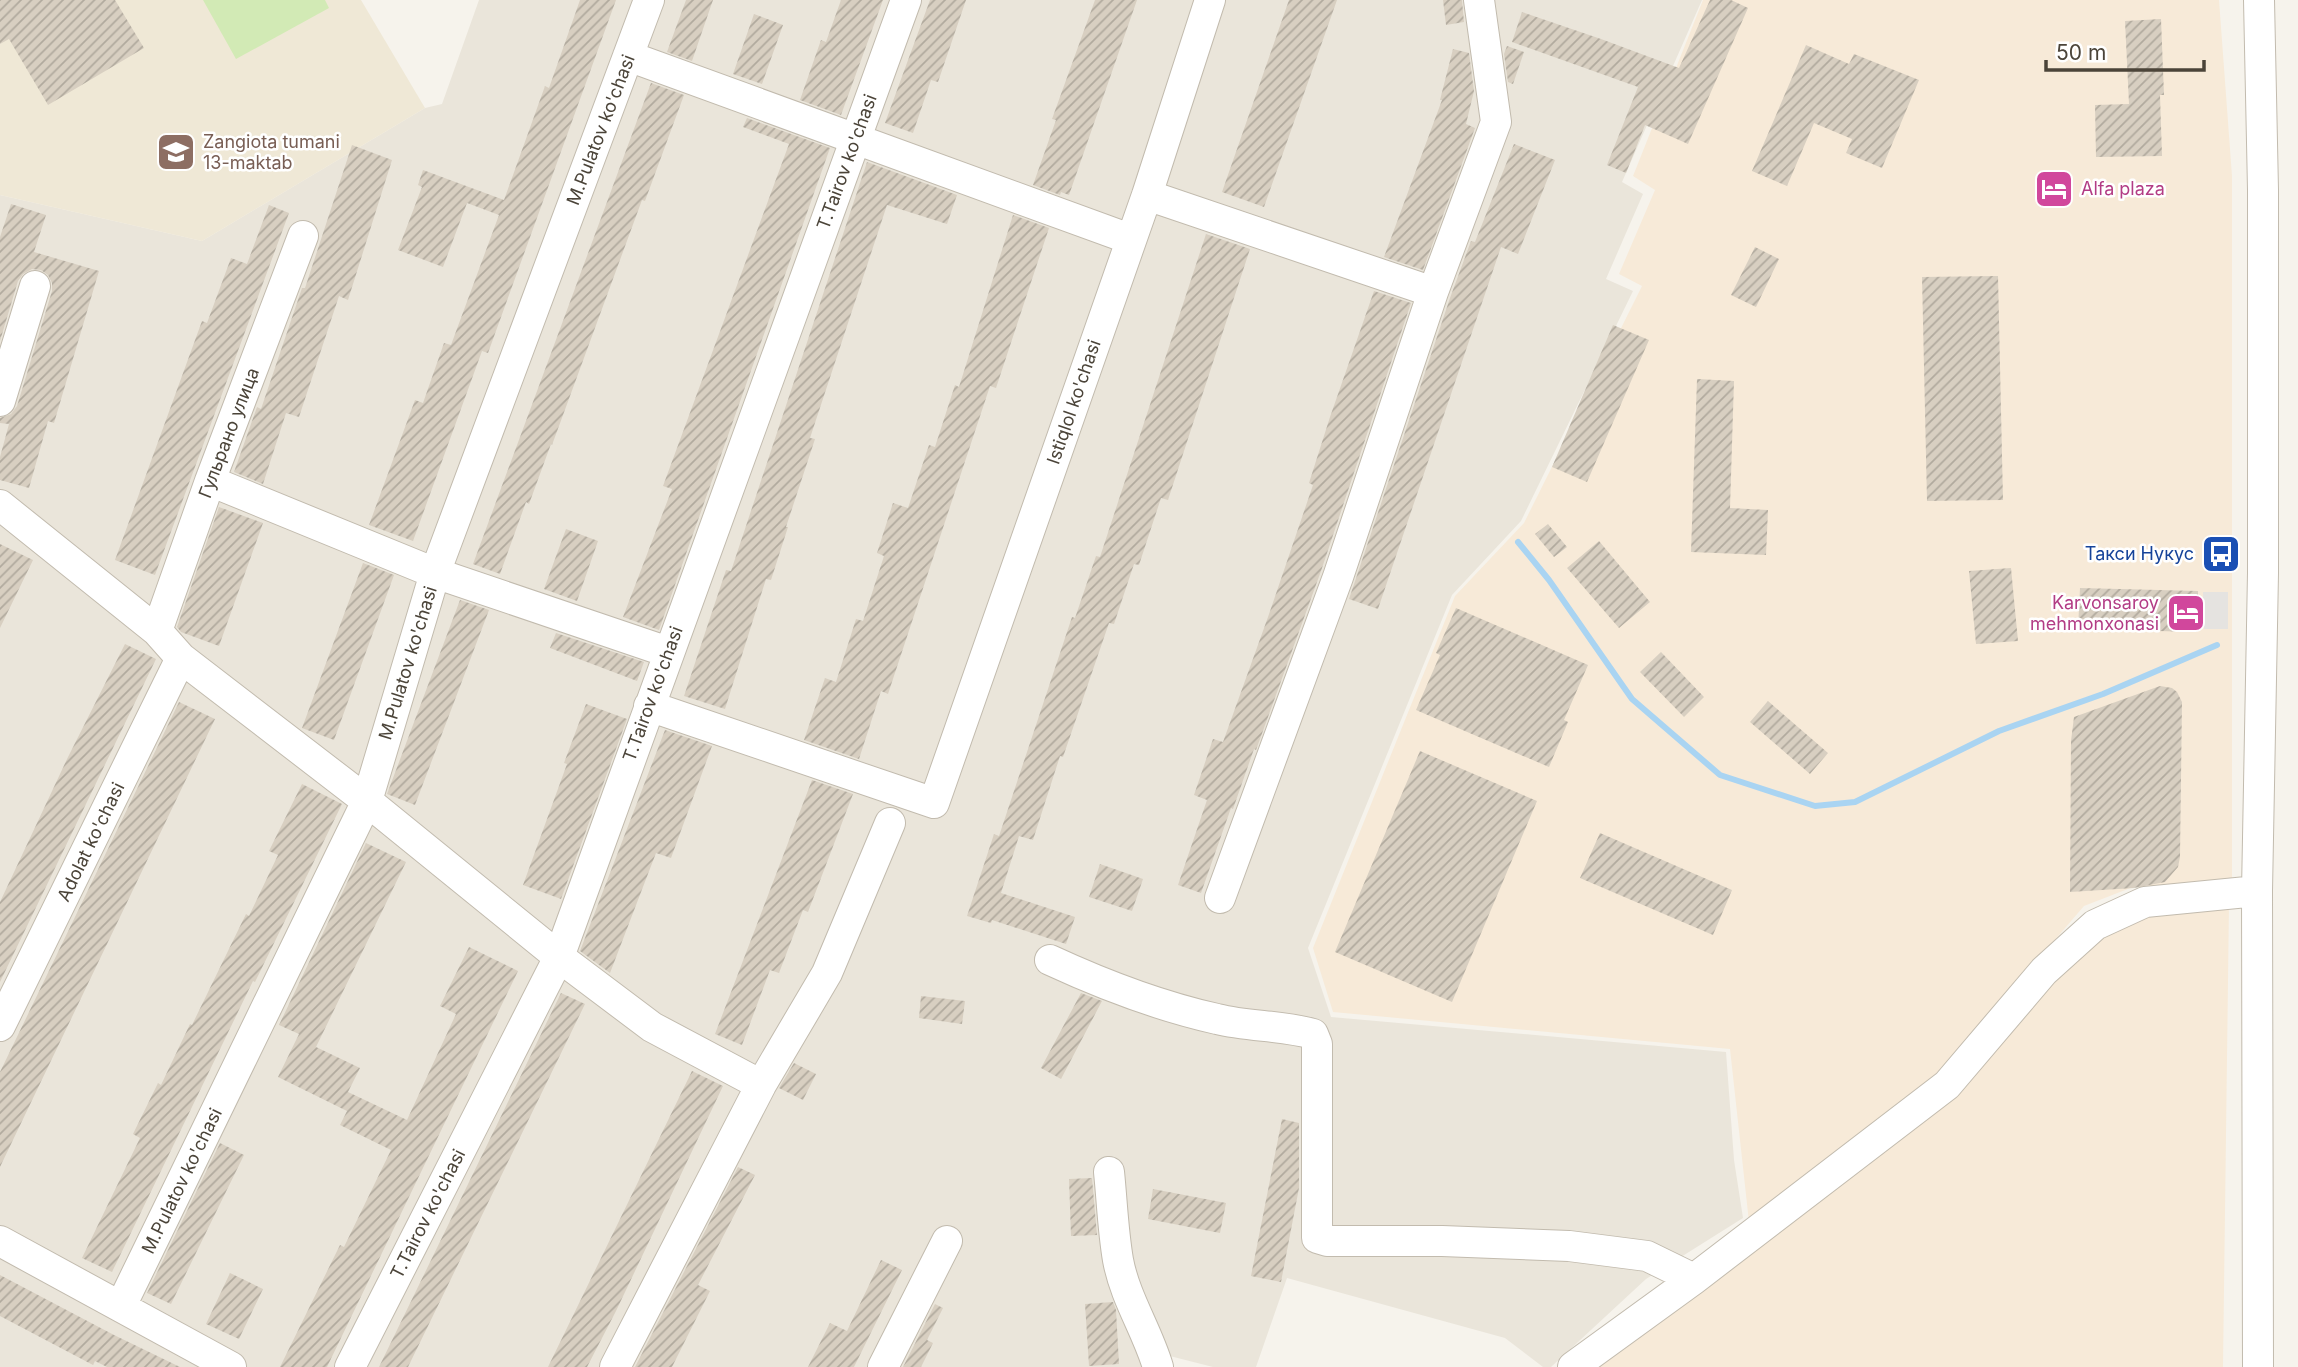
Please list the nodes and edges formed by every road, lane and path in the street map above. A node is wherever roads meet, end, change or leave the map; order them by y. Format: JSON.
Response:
{"nodes":[{"id":1,"x":649,"y":0,"type":"edge"},
{"id":2,"x":906,"y":0,"type":"edge"},
{"id":3,"x":1210,"y":0,"type":"edge"},
{"id":4,"x":1479,"y":0,"type":"edge"},
{"id":5,"x":2259,"y":0,"type":"edge"},
{"id":6,"x":628,"y":56,"type":"junction"},
{"id":7,"x":856,"y":138,"type":"junction"},
{"id":8,"x":1147,"y":195,"type":"junction"},
{"id":9,"x":303,"y":236,"type":"dead end"},
{"id":10,"x":1130,"y":239,"type":"junction"},
{"id":11,"x":35,"y":286,"type":"dead end"},
{"id":12,"x":1433,"y":292,"type":"junction"},
{"id":13,"x":0,"y":401,"type":"edge"},
{"id":14,"x":210,"y":481,"type":"junction"},
{"id":15,"x":1,"y":508,"type":"edge"},
{"id":16,"x":435,"y":573,"type":"junction"},
{"id":17,"x":158,"y":631,"type":"junction"},
{"id":18,"x":668,"y":652,"type":"junction"},
{"id":19,"x":181,"y":659,"type":"junction"},
{"id":20,"x":649,"y":706,"type":"junction"},
{"id":21,"x":367,"y":801,"type":"junction"},
{"id":22,"x":890,"y":823,"type":"dead end"},
{"id":23,"x":2257,"y":891,"type":"junction"},
{"id":24,"x":1220,"y":898,"type":"dead end"},
{"id":25,"x":559,"y":957,"type":"junction"},
{"id":26,"x":1050,"y":960,"type":"dead end"},
{"id":27,"x":0,"y":1026,"type":"edge"},
{"id":28,"x":761,"y":1085,"type":"junction"},
{"id":29,"x":1109,"y":1172,"type":"dead end"},
{"id":30,"x":0,"y":1241,"type":"edge"},
{"id":31,"x":947,"y":1241,"type":"dead end"},
{"id":32,"x":1694,"y":1279,"type":"junction"},
{"id":33,"x":121,"y":1306,"type":"junction"},
{"id":34,"x":231,"y":1367,"type":"edge"},
{"id":35,"x":351,"y":1367,"type":"edge"},
{"id":36,"x":614,"y":1367,"type":"edge"},
{"id":37,"x":883,"y":1367,"type":"edge"},
{"id":38,"x":1158,"y":1367,"type":"edge"},
{"id":39,"x":1573,"y":1367,"type":"edge"},
{"id":40,"x":2258,"y":1367,"type":"edge"}],
"edges":[{"from":1,"to":6,"type":"street","name":"M.Pulatov ko'chasi"},
{"from":2,"to":7,"type":"street","name":"T.Tairov ko'chasi"},
{"from":3,"to":8,"type":"street","name":"Istiqlol ko'chasi"},
{"from":4,"to":12,"type":"street"},
{"from":5,"to":23,"type":"street"},
{"from":6,"to":7,"type":"street"},
{"from":6,"to":16,"type":"street","name":"M.Pulatov ko'chasi"},
{"from":7,"to":10,"type":"street"},
{"from":7,"to":18,"type":"street","name":"T.Tairov ko'chasi"},
{"from":8,"to":10,"type":"street","name":"Istiqlol ko'chasi"},
{"from":8,"to":12,"type":"street"},
{"from":9,"to":14,"type":"street","name":"Гульрано улица"},
{"from":10,"to":20,"type":"street","name":"Istiqlol ko'chasi"},
{"from":11,"to":13,"type":"street"},
{"from":12,"to":24,"type":"street"},
{"from":14,"to":16,"type":"street"},
{"from":14,"to":17,"type":"street","name":"Гульрано улица"},
{"from":15,"to":17,"type":"street"},
{"from":16,"to":18,"type":"street"},
{"from":16,"to":21,"type":"street","name":"M.Pulatov ko'chasi"},
{"from":17,"to":19,"type":"street"},
{"from":18,"to":20,"type":"street","name":"T.Tairov ko'chasi"},
{"from":19,"to":21,"type":"street"},
{"from":19,"to":27,"type":"street","name":"Adolat ko'chasi"},
{"from":20,"to":25,"type":"street","name":"T.Tairov ko'chasi"},
{"from":21,"to":25,"type":"street"},
{"from":21,"to":33,"type":"street","name":"M.Pulatov ko'chasi"},
{"from":22,"to":28,"type":"street"},
{"from":23,"to":32,"type":"street"},
{"from":23,"to":40,"type":"street"},
{"from":25,"to":28,"type":"street"},
{"from":25,"to":35,"type":"street","name":"T.Tairov ko'chasi"},
{"from":26,"to":32,"type":"street"},
{"from":28,"to":36,"type":"street"},
{"from":29,"to":38,"type":"street"},
{"from":30,"to":33,"type":"street"},
{"from":31,"to":37,"type":"street"},
{"from":32,"to":39,"type":"street"},
{"from":33,"to":34,"type":"street"}]}
